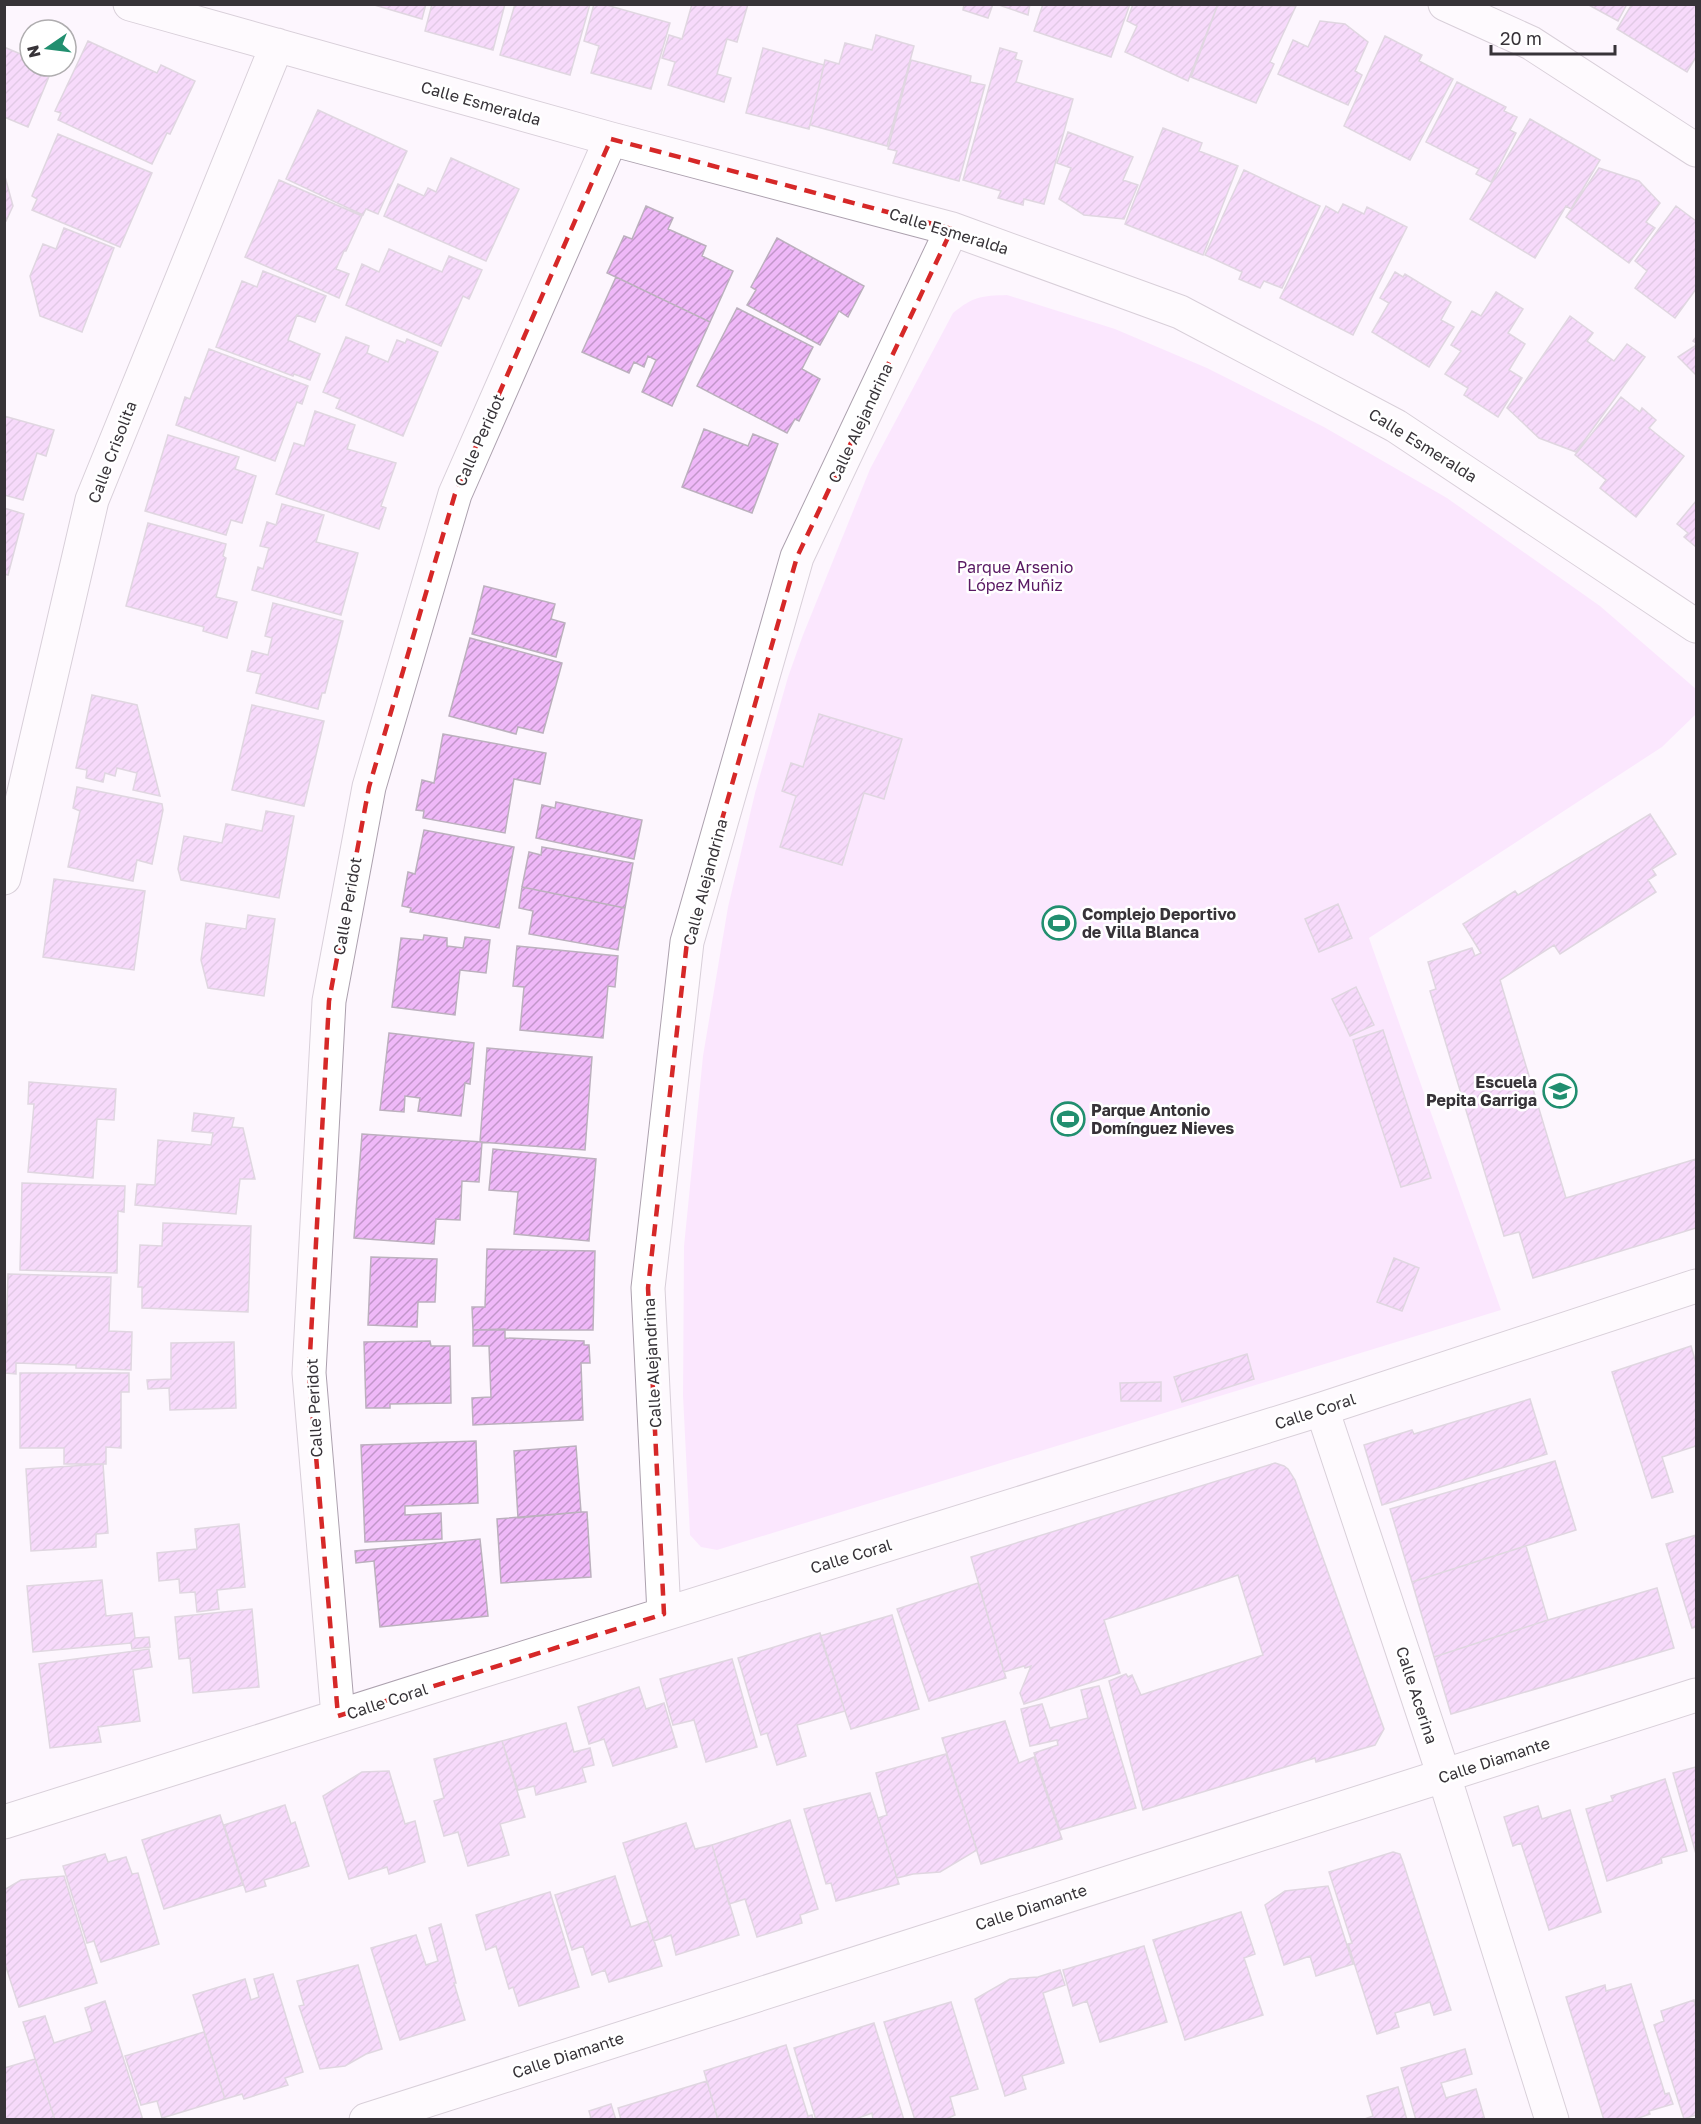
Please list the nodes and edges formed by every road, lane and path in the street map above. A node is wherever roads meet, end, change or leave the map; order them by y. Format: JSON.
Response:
{"nodes":[{"id":1,"x":130,"y":4,"type":"edge"},
{"id":2,"x":1445,"y":4,"type":"edge"},
{"id":3,"x":277,"y":45,"type":"junction"},
{"id":4,"x":611,"y":139,"type":"junction"},
{"id":5,"x":1696,"y":150,"type":"edge"},
{"id":6,"x":952,"y":229,"type":"junction"},
{"id":7,"x":1696,"y":626,"type":"edge"},
{"id":8,"x":4,"y":878,"type":"edge"},
{"id":9,"x":1696,"y":1286,"type":"edge"},
{"id":10,"x":1322,"y":1409,"type":"junction"},
{"id":11,"x":664,"y":1614,"type":"junction"},
{"id":12,"x":1696,"y":1695,"type":"edge"},
{"id":13,"x":338,"y":1716,"type":"junction"},
{"id":14,"x":1444,"y":1776,"type":"junction"},
{"id":15,"x":4,"y":1815,"type":"edge"},
{"id":16,"x":5,"y":1822,"type":"edge"},
{"id":17,"x":366,"y":2120,"type":"edge"},
{"id":18,"x":1552,"y":2120,"type":"edge"}],
"edges":[{"from":1,"to":3,"type":"street","name":"Calle Esmeralda"},
{"from":2,"to":5,"type":"street"},
{"from":3,"to":4,"type":"street","name":"Calle Esmeralda"},
{"from":3,"to":8,"type":"street","name":"Calle Crisolita"},
{"from":4,"to":6,"type":"street","name":"Calle Esmeralda"},
{"from":4,"to":13,"type":"street","name":"Calle Peridot"},
{"from":6,"to":7,"type":"street","name":"Calle Esmeralda"},
{"from":6,"to":11,"type":"street","name":"Calle Alejandrina"},
{"from":9,"to":10,"type":"street","name":"Calle Coral"},
{"from":10,"to":11,"type":"street","name":"Calle Coral"},
{"from":10,"to":14,"type":"street","name":"Calle Acerina"},
{"from":11,"to":13,"type":"street","name":"Calle Coral"},
{"from":12,"to":14,"type":"street","name":"Calle Diamante"},
{"from":13,"to":16,"type":"street","name":"Calle Coral"},
{"from":14,"to":17,"type":"street","name":"Calle Diamante"},
{"from":14,"to":18,"type":"street","name":"Calle Acerina"},
{"from":15,"to":16,"type":"street"}]}
